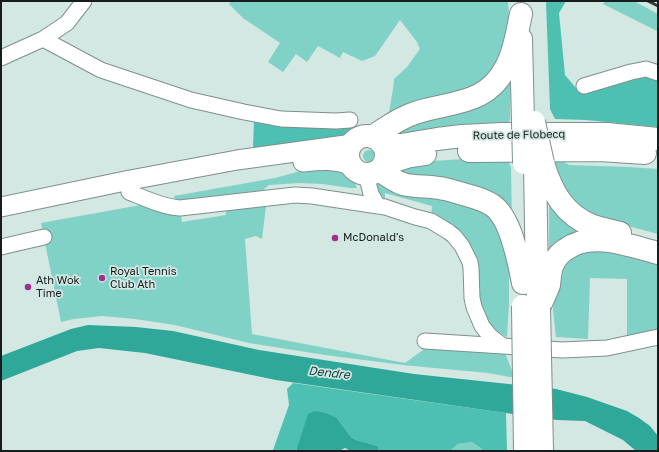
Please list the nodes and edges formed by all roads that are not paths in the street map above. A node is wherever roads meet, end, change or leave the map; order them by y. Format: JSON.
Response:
{"nodes":[{"id":1,"x":84,"y":1,"type":"edge"},
{"id":2,"x":524,"y":5,"type":"edge"},
{"id":3,"x":43,"y":40,"type":"junction"},
{"id":4,"x":1,"y":58,"type":"edge"},
{"id":5,"x":658,"y":73,"type":"edge"},
{"id":6,"x":584,"y":86,"type":"dead end"},
{"id":7,"x":350,"y":120,"type":"dead end"},
{"id":8,"x":658,"y":139,"type":"edge"},
{"id":9,"x":658,"y":154,"type":"edge"},
{"id":10,"x":368,"y":159,"type":"junction"},
{"id":11,"x":534,"y":163,"type":"junction"},
{"id":12,"x":129,"y":192,"type":"junction"},
{"id":13,"x":355,"y":202,"type":"junction"},
{"id":14,"x":378,"y":206,"type":"junction"},
{"id":15,"x":1,"y":207,"type":"edge"},
{"id":16,"x":1,"y":218,"type":"edge"},
{"id":17,"x":44,"y":238,"type":"dead end"},
{"id":18,"x":658,"y":243,"type":"edge"},
{"id":19,"x":1,"y":247,"type":"edge"},
{"id":20,"x":658,"y":253,"type":"edge"},
{"id":21,"x":523,"y":283,"type":"junction"},
{"id":22,"x":531,"y":307,"type":"junction"},
{"id":23,"x":658,"y":337,"type":"edge"},
{"id":24,"x":425,"y":341,"type":"dead end"},
{"id":25,"x":503,"y":346,"type":"junction"},
{"id":26,"x":525,"y":451,"type":"edge"},
{"id":27,"x":542,"y":451,"type":"edge"}],
"edges":[{"from":1,"to":3,"type":"street"},
{"from":2,"to":10,"type":"highway"},
{"from":2,"to":11,"type":"highway","bridge":true},
{"from":3,"to":4,"type":"street"},
{"from":3,"to":7,"type":"street"},
{"from":5,"to":6,"type":"street"},
{"from":8,"to":10,"type":"highway","name":"Route de Flobecq"},
{"from":9,"to":10,"type":"highway","name":"Route de Flobecq"},
{"from":10,"to":12,"type":"main road"},
{"from":10,"to":13,"type":"street"},
{"from":10,"to":14,"type":"street"},
{"from":10,"to":15,"type":"main road"},
{"from":10,"to":21,"type":"highway"},
{"from":11,"to":18,"type":"highway"},
{"from":11,"to":21,"type":"highway"},
{"from":11,"to":22,"type":"highway"},
{"from":12,"to":13,"type":"street"},
{"from":12,"to":16,"type":"main road"},
{"from":13,"to":14,"type":"street"},
{"from":14,"to":25,"type":"street"},
{"from":17,"to":19,"type":"street"},
{"from":20,"to":22,"type":"highway"},
{"from":21,"to":22,"type":"highway"},
{"from":22,"to":26,"type":"highway","bridge":true},
{"from":22,"to":27,"type":"highway","bridge":true},
{"from":23,"to":25,"type":"street"},
{"from":24,"to":25,"type":"street"}]}
